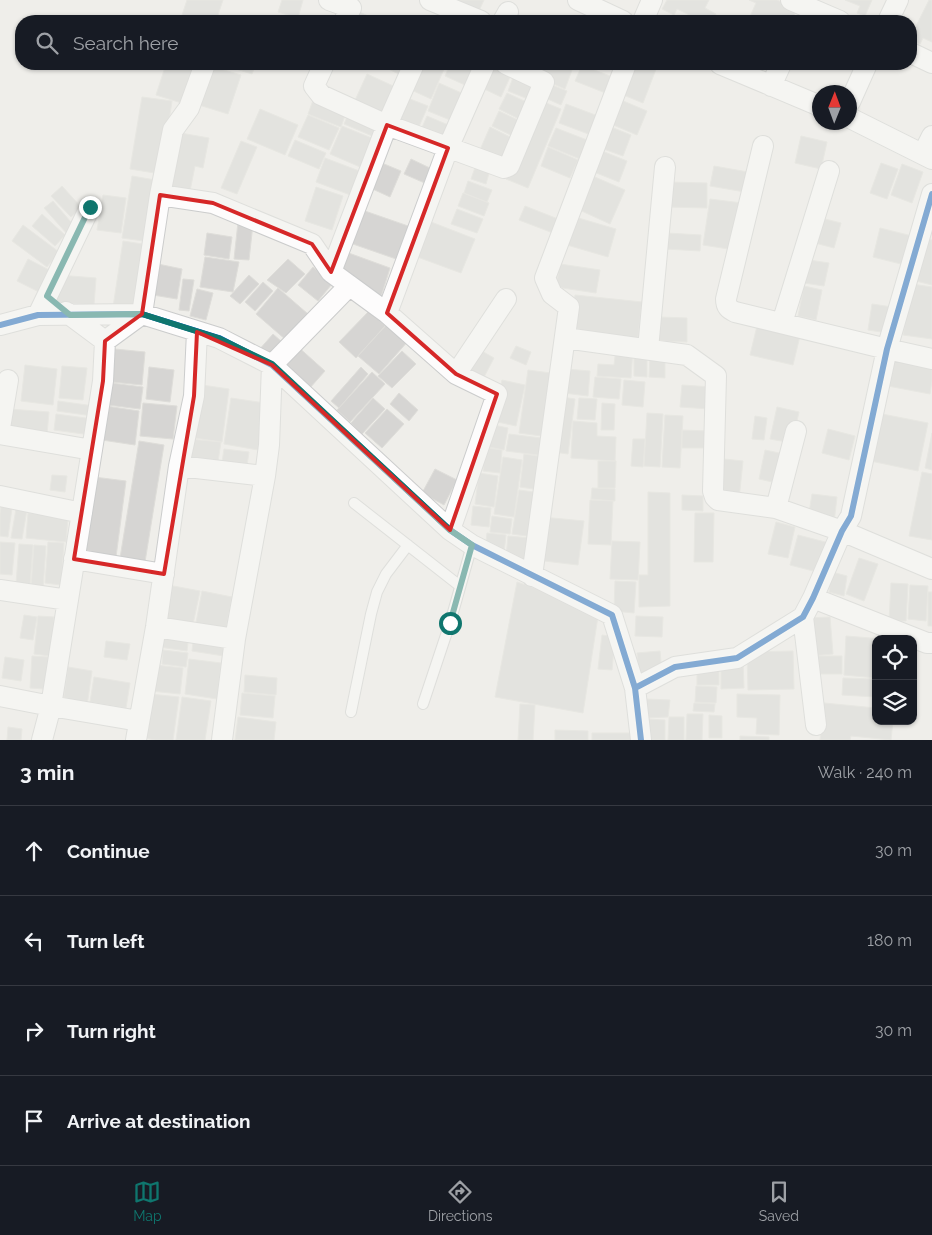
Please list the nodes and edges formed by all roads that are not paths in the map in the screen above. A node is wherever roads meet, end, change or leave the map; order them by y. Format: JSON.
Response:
{"nodes":[{"id":1,"x":329,"y":0,"type":"edge"},
{"id":2,"x":430,"y":0,"type":"edge"},
{"id":3,"x":578,"y":0,"type":"edge"},
{"id":4,"x":652,"y":0,"type":"edge"},
{"id":5,"x":898,"y":0,"type":"edge"},
{"id":6,"x":802,"y":7,"type":"edge"},
{"id":7,"x":347,"y":15,"type":"edge"},
{"id":8,"x":466,"y":15,"type":"edge"},
{"id":9,"x":610,"y":15,"type":"edge"},
{"id":10,"x":646,"y":15,"type":"edge"},
{"id":11,"x":824,"y":15,"type":"edge"},
{"id":12,"x":891,"y":15,"type":"edge"},
{"id":13,"x":917,"y":56,"type":"edge"},
{"id":14,"x":932,"y":63,"type":"edge"},
{"id":15,"x":203,"y":70,"type":"edge"},
{"id":16,"x":321,"y":70,"type":"edge"},
{"id":17,"x":411,"y":70,"type":"edge"},
{"id":18,"x":482,"y":70,"type":"edge"},
{"id":19,"x":519,"y":70,"type":"edge"},
{"id":20,"x":624,"y":70,"type":"edge"},
{"id":21,"x":734,"y":70,"type":"edge"},
{"id":22,"x":778,"y":70,"type":"edge"},
{"id":23,"x":865,"y":70,"type":"edge"},
{"id":24,"x":771,"y":86,"type":"junction"},
{"id":25,"x":857,"y":87,"type":"edge"},
{"id":26,"x":812,"y":103,"type":"edge"},
{"id":27,"x":857,"y":121,"type":"edge"},
{"id":28,"x":388,"y":125,"type":"junction"},
{"id":29,"x":932,"y":136,"type":"edge"},
{"id":30,"x":763,"y":146,"type":"dead end"},
{"id":31,"x":448,"y":148,"type":"junction"},
{"id":32,"x":928,"y":156,"type":"edge"},
{"id":33,"x":665,"y":167,"type":"dead end"},
{"id":34,"x":829,"y":171,"type":"dead end"},
{"id":35,"x":932,"y":194,"type":"edge"},
{"id":36,"x":160,"y":195,"type":"junction"},
{"id":37,"x":90,"y":207,"type":"dead end"},
{"id":38,"x":331,"y":272,"type":"junction"},
{"id":39,"x":348,"y":286,"type":"junction"},
{"id":40,"x":47,"y":296,"type":"junction"},
{"id":41,"x":506,"y":299,"type":"dead end"},
{"id":42,"x":142,"y":314,"type":"junction"},
{"id":43,"x":387,"y":314,"type":"junction"},
{"id":44,"x":38,"y":315,"type":"junction"},
{"id":45,"x":70,"y":315,"type":"junction"},
{"id":46,"x":782,"y":324,"type":"junction"},
{"id":47,"x":0,"y":325,"type":"edge"},
{"id":48,"x":197,"y":332,"type":"junction"},
{"id":49,"x":565,"y":338,"type":"junction"},
{"id":50,"x":105,"y":341,"type":"junction"},
{"id":51,"x":648,"y":349,"type":"junction"},
{"id":52,"x":887,"y":349,"type":"junction"},
{"id":53,"x":932,"y":359,"type":"edge"},
{"id":54,"x":272,"y":364,"type":"junction"},
{"id":55,"x":456,"y":374,"type":"junction"},
{"id":56,"x":8,"y":380,"type":"dead end"},
{"id":57,"x":0,"y":428,"type":"edge"},
{"id":58,"x":796,"y":431,"type":"dead end"},
{"id":59,"x":0,"y":434,"type":"edge"},
{"id":60,"x":92,"y":450,"type":"junction"},
{"id":61,"x":179,"y":466,"type":"junction"},
{"id":62,"x":265,"y":476,"type":"junction"},
{"id":63,"x":0,"y":496,"type":"edge"},
{"id":64,"x":354,"y":503,"type":"dead end"},
{"id":65,"x":776,"y":508,"type":"junction"},
{"id":66,"x":82,"y":513,"type":"junction"},
{"id":67,"x":450,"y":530,"type":"junction"},
{"id":68,"x":842,"y":531,"type":"junction"},
{"id":69,"x":408,"y":545,"type":"junction"},
{"id":70,"x":472,"y":545,"type":"junction"},
{"id":71,"x":74,"y":559,"type":"junction"},
{"id":72,"x":932,"y":569,"type":"edge"},
{"id":73,"x":164,"y":574,"type":"junction"},
{"id":74,"x":532,"y":576,"type":"junction"},
{"id":75,"x":460,"y":586,"type":"junction"},
{"id":76,"x":0,"y":590,"type":"edge"},
{"id":77,"x":813,"y":598,"type":"junction"},
{"id":78,"x":68,"y":600,"type":"junction"},
{"id":79,"x":803,"y":616,"type":"junction"},
{"id":80,"x":156,"y":627,"type":"junction"},
{"id":81,"x":235,"y":639,"type":"junction"},
{"id":82,"x":932,"y":643,"type":"edge"},
{"id":83,"x":635,"y":688,"type":"junction"},
{"id":84,"x":0,"y":696,"type":"edge"},
{"id":85,"x":423,"y":704,"type":"dead end"},
{"id":86,"x":51,"y":706,"type":"junction"},
{"id":87,"x":351,"y":712,"type":"dead end"},
{"id":88,"x":816,"y":725,"type":"dead end"},
{"id":89,"x":138,"y":730,"type":"edge"},
{"id":90,"x":42,"y":740,"type":"edge"},
{"id":91,"x":222,"y":740,"type":"edge"},
{"id":92,"x":641,"y":740,"type":"edge"}],
"edges":[{"from":1,"to":7,"type":"street"},
{"from":2,"to":8,"type":"street"},
{"from":3,"to":9,"type":"street"},
{"from":4,"to":10,"type":"street"},
{"from":5,"to":12,"type":"street"},
{"from":6,"to":11,"type":"street"},
{"from":13,"to":14,"type":"street"},
{"from":15,"to":36,"type":"street"},
{"from":16,"to":28,"type":"street"},
{"from":17,"to":28,"type":"street"},
{"from":18,"to":31,"type":"street"},
{"from":19,"to":31,"type":"street"},
{"from":20,"to":49,"type":"street"},
{"from":21,"to":24,"type":"street"},
{"from":22,"to":24,"type":"street"},
{"from":23,"to":25,"type":"street"},
{"from":24,"to":26,"type":"street"},
{"from":27,"to":32,"type":"street"},
{"from":28,"to":31,"type":"street"},
{"from":28,"to":38,"type":"street"},
{"from":29,"to":32,"type":"street"},
{"from":30,"to":46,"type":"street"},
{"from":31,"to":43,"type":"street"},
{"from":33,"to":51,"type":"street"},
{"from":34,"to":46,"type":"street"},
{"from":35,"to":52,"type":"street"},
{"from":36,"to":38,"type":"street"},
{"from":36,"to":42,"type":"street"},
{"from":37,"to":40,"type":"street"},
{"from":38,"to":39,"type":"street"},
{"from":39,"to":43,"type":"street"},
{"from":39,"to":54,"type":"street"},
{"from":40,"to":44,"type":"street"},
{"from":40,"to":45,"type":"street"},
{"from":41,"to":55,"type":"street"},
{"from":42,"to":45,"type":"street"},
{"from":42,"to":48,"type":"street"},
{"from":42,"to":50,"type":"street"},
{"from":43,"to":55,"type":"street"},
{"from":44,"to":45,"type":"street"},
{"from":44,"to":47,"type":"street"},
{"from":45,"to":50,"type":"street"},
{"from":46,"to":52,"type":"street"},
{"from":48,"to":54,"type":"street"},
{"from":48,"to":61,"type":"street"},
{"from":49,"to":51,"type":"street"},
{"from":49,"to":74,"type":"street"},
{"from":50,"to":60,"type":"street"},
{"from":51,"to":65,"type":"street"},
{"from":52,"to":53,"type":"street"},
{"from":52,"to":68,"type":"street"},
{"from":54,"to":62,"type":"street"},
{"from":54,"to":67,"type":"street"},
{"from":55,"to":67,"type":"street"},
{"from":56,"to":57,"type":"street"},
{"from":58,"to":65,"type":"street"},
{"from":59,"to":60,"type":"street"},
{"from":60,"to":66,"type":"street"},
{"from":61,"to":62,"type":"street"},
{"from":61,"to":73,"type":"street"},
{"from":62,"to":81,"type":"street"},
{"from":63,"to":66,"type":"street"},
{"from":64,"to":69,"type":"lane"},
{"from":65,"to":68,"type":"street"},
{"from":66,"to":71,"type":"street"},
{"from":67,"to":70,"type":"street"},
{"from":68,"to":72,"type":"street"},
{"from":68,"to":77,"type":"street"},
{"from":69,"to":75,"type":"lane"},
{"from":69,"to":87,"type":"lane"},
{"from":70,"to":74,"type":"street"},
{"from":70,"to":75,"type":"lane"},
{"from":71,"to":73,"type":"street"},
{"from":71,"to":78,"type":"street"},
{"from":73,"to":80,"type":"street"},
{"from":74,"to":83,"type":"street"},
{"from":75,"to":85,"type":"lane"},
{"from":76,"to":78,"type":"street"},
{"from":77,"to":79,"type":"street"},
{"from":77,"to":82,"type":"street"},
{"from":78,"to":86,"type":"street"},
{"from":79,"to":83,"type":"street"},
{"from":79,"to":88,"type":"street"},
{"from":80,"to":81,"type":"street"},
{"from":80,"to":89,"type":"street"},
{"from":81,"to":91,"type":"street"},
{"from":83,"to":92,"type":"street"},
{"from":84,"to":86,"type":"street"},
{"from":86,"to":89,"type":"street"},
{"from":86,"to":90,"type":"street"}]}
